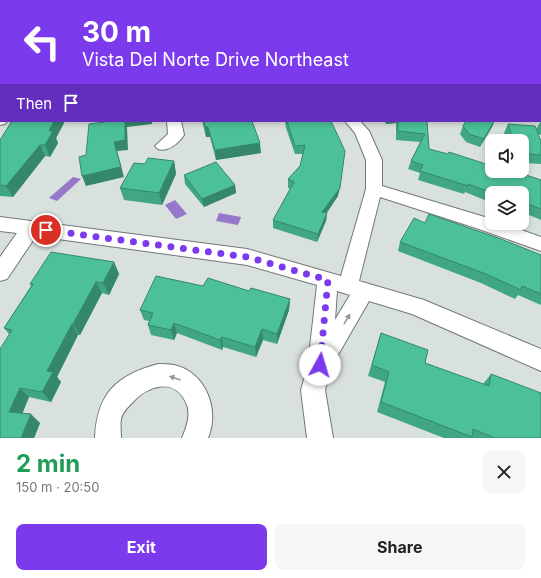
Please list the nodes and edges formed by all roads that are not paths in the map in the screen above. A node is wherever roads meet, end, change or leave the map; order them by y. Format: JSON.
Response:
{"nodes":[{"id":1,"x":174,"y":122,"type":"edge"},
{"id":2,"x":353,"y":122,"type":"edge"},
{"id":3,"x":164,"y":146,"type":"dead end"},
{"id":4,"x":374,"y":189,"type":"junction"},
{"id":5,"x":0,"y":224,"type":"edge"},
{"id":6,"x":31,"y":228,"type":"junction"},
{"id":7,"x":541,"y":244,"type":"edge"},
{"id":8,"x":0,"y":273,"type":"edge"},
{"id":9,"x":347,"y":286,"type":"junction"},
{"id":10,"x":541,"y":360,"type":"edge"},
{"id":11,"x":320,"y":365,"type":"junction"},
{"id":12,"x":200,"y":436,"type":"edge"},
{"id":13,"x":108,"y":438,"type":"edge"},
{"id":14,"x":320,"y":438,"type":"edge"}],
"edges":[{"from":1,"to":3,"type":"street"},
{"from":2,"to":4,"type":"street"},
{"from":4,"to":7,"type":"street"},
{"from":4,"to":9,"type":"street"},
{"from":5,"to":6,"type":"street"},
{"from":6,"to":8,"type":"street"},
{"from":6,"to":9,"type":"street"},
{"from":9,"to":10,"type":"street"},
{"from":11,"to":9,"type":"street","one_way":true},
{"from":9,"to":11,"type":"street"},
{"from":11,"to":14,"type":"street"},
{"from":12,"to":13,"type":"street","one_way":true}]}
